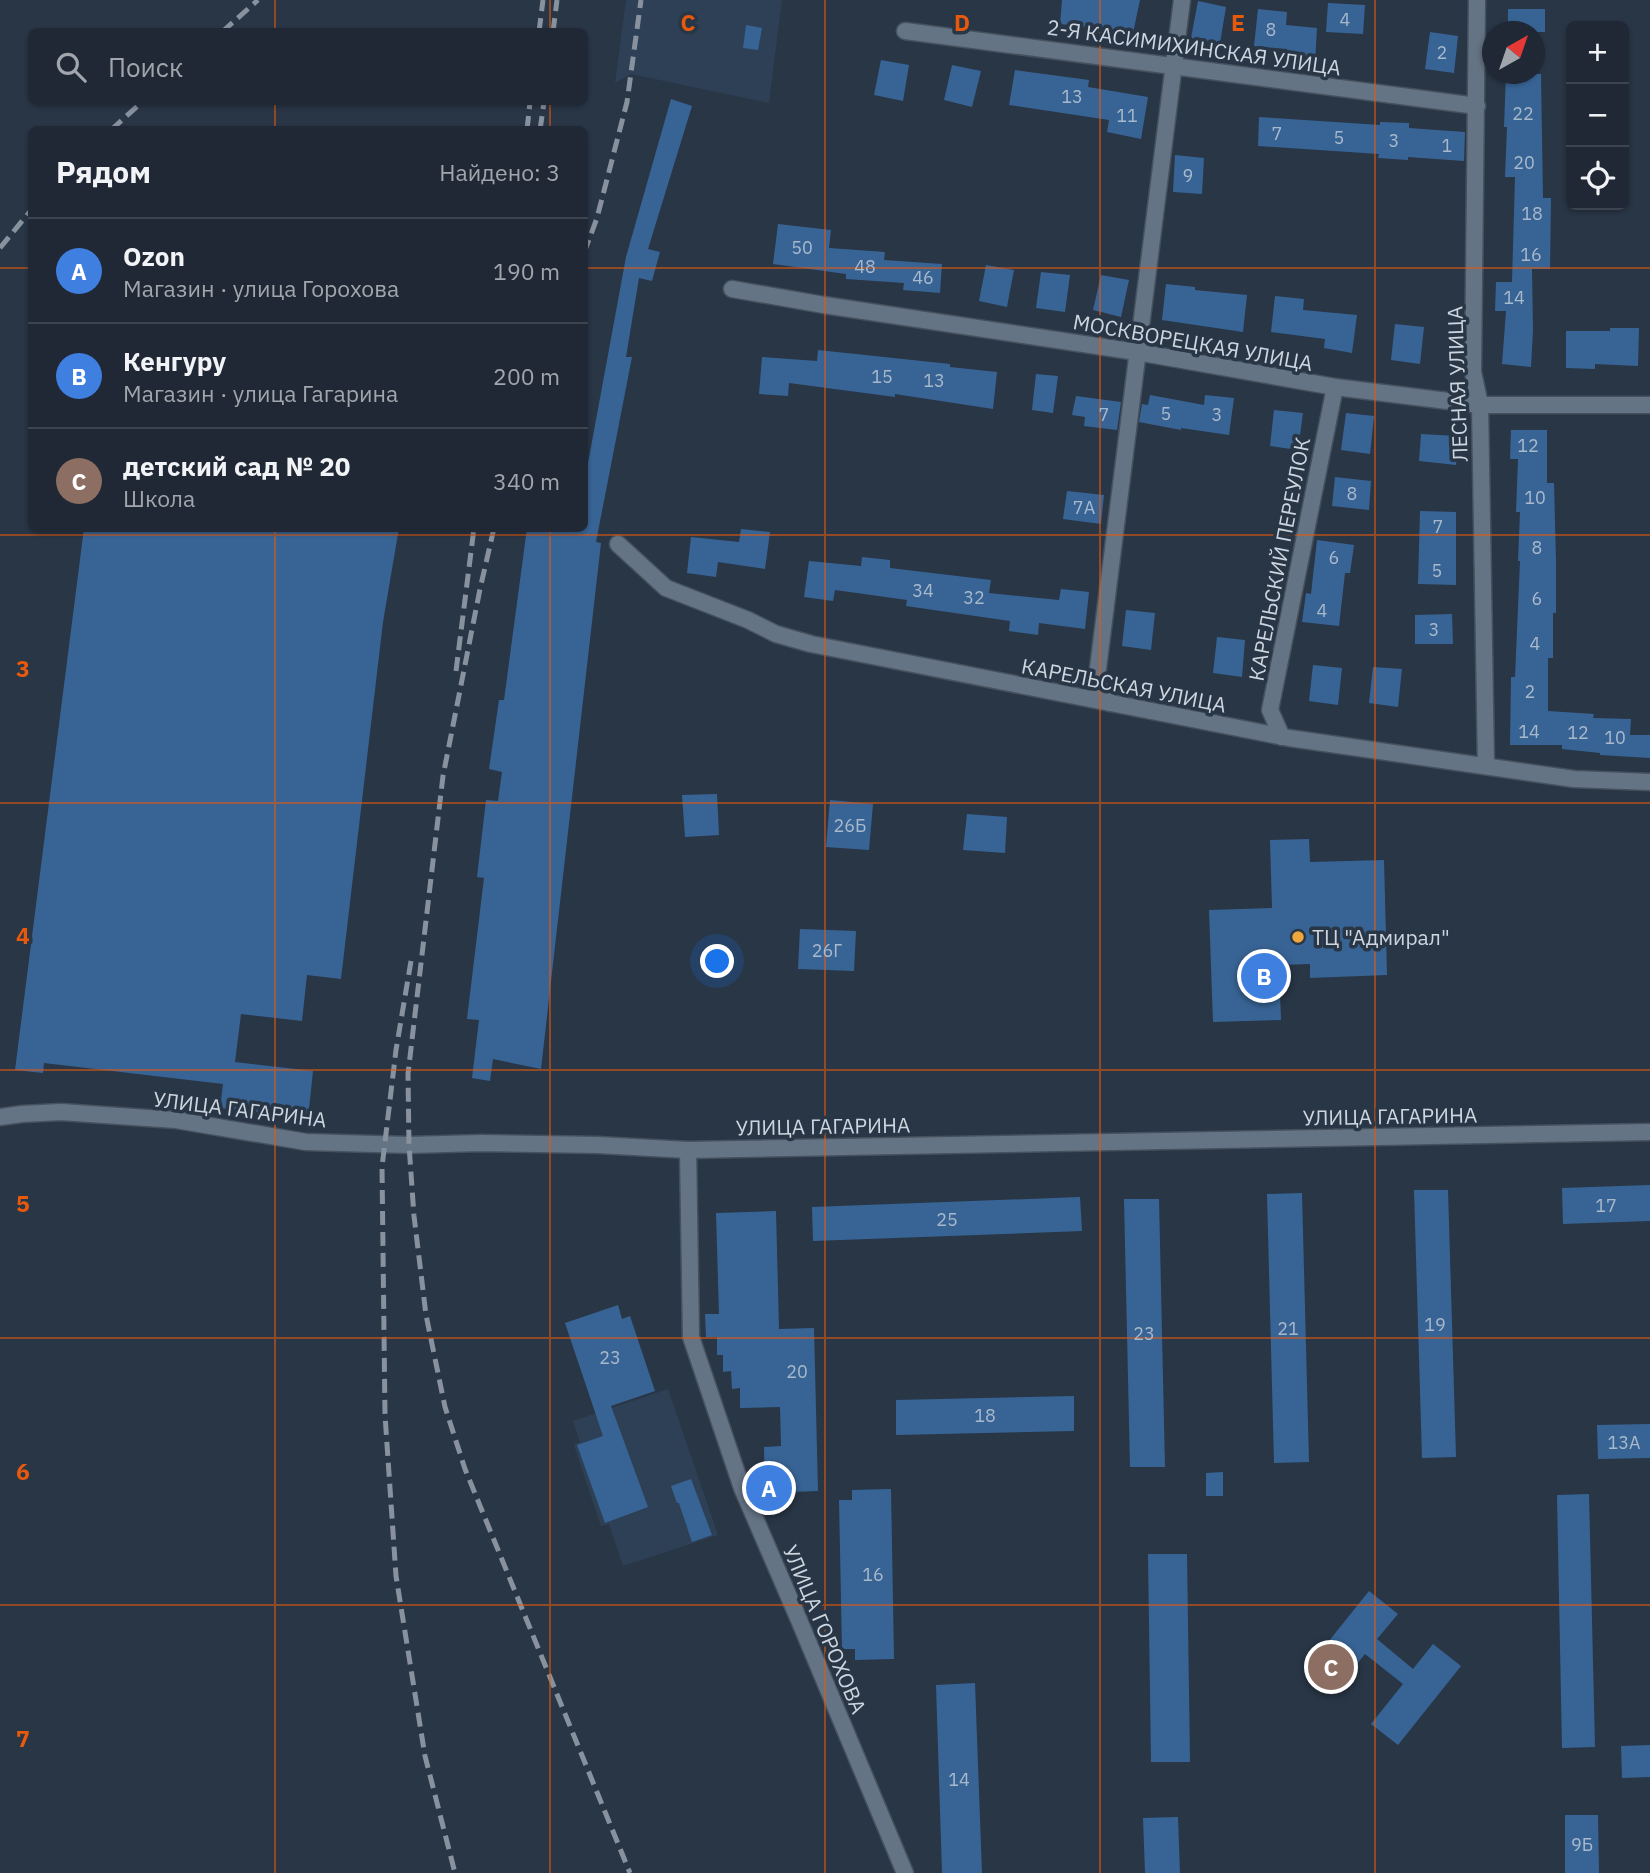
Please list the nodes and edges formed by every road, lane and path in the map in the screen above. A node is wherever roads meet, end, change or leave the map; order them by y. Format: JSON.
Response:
{"nodes":[{"id":1,"x":1182,"y":0,"type":"edge"},
{"id":2,"x":1477,"y":0,"type":"edge"},
{"id":3,"x":905,"y":31,"type":"dead end"},
{"id":4,"x":1173,"y":65,"type":"junction"},
{"id":5,"x":1477,"y":106,"type":"junction"},
{"id":6,"x":732,"y":289,"type":"dead end"},
{"id":7,"x":1138,"y":352,"type":"junction"},
{"id":8,"x":1335,"y":387,"type":"junction"},
{"id":9,"x":1480,"y":405,"type":"junction"},
{"id":10,"x":1650,"y":405,"type":"edge"},
{"id":11,"x":618,"y":544,"type":"dead end"},
{"id":12,"x":1110,"y":704,"type":"junction"},
{"id":13,"x":1282,"y":737,"type":"junction"},
{"id":14,"x":1486,"y":766,"type":"junction"},
{"id":15,"x":1650,"y":782,"type":"edge"},
{"id":16,"x":0,"y":1117,"type":"edge"},
{"id":17,"x":1650,"y":1132,"type":"edge"},
{"id":18,"x":688,"y":1150,"type":"junction"},
{"id":19,"x":905,"y":1873,"type":"edge"}],
"edges":[{"from":1,"to":4,"type":"street"},
{"from":2,"to":5,"type":"street","name":"ЛЕСНАЯ УЛИЦА"},
{"from":3,"to":4,"type":"street","name":"2-Я КАСИМИХИНСКАЯ УЛИЦА"},
{"from":4,"to":5,"type":"street","name":"2-Я КАСИМИХИНСКАЯ УЛИЦА"},
{"from":4,"to":7,"type":"street"},
{"from":5,"to":9,"type":"street","name":"ЛЕСНАЯ УЛИЦА"},
{"from":6,"to":7,"type":"street","name":"МОСКВОРЕЦКАЯ УЛИЦА"},
{"from":7,"to":8,"type":"street","name":"МОСКВОРЕЦКАЯ УЛИЦА"},
{"from":7,"to":12,"type":"street"},
{"from":8,"to":9,"type":"street","name":"МОСКВОРЕЦКАЯ УЛИЦА"},
{"from":8,"to":13,"type":"street","name":"КАРЕЛЬСКИЙ ПЕРЕУЛОК"},
{"from":9,"to":10,"type":"street","name":"МОСКВОРЕЦКАЯ УЛИЦА"},
{"from":9,"to":14,"type":"street","name":"ЛЕСНАЯ УЛИЦА"},
{"from":11,"to":12,"type":"street","name":"КАРЕЛЬСКАЯ УЛИЦА"},
{"from":12,"to":13,"type":"street","name":"КАРЕЛЬСКАЯ УЛИЦА"},
{"from":13,"to":14,"type":"street","name":"КАРЕЛЬСКАЯ УЛИЦА"},
{"from":14,"to":15,"type":"street","name":"КАРЕЛЬСКАЯ УЛИЦА"},
{"from":16,"to":18,"type":"street","name":"УЛИЦА ГАГАРИНА"},
{"from":17,"to":18,"type":"street","name":"УЛИЦА ГАГАРИНА"},
{"from":18,"to":19,"type":"street","name":"УЛИЦА ГОРОХОВА"}]}
